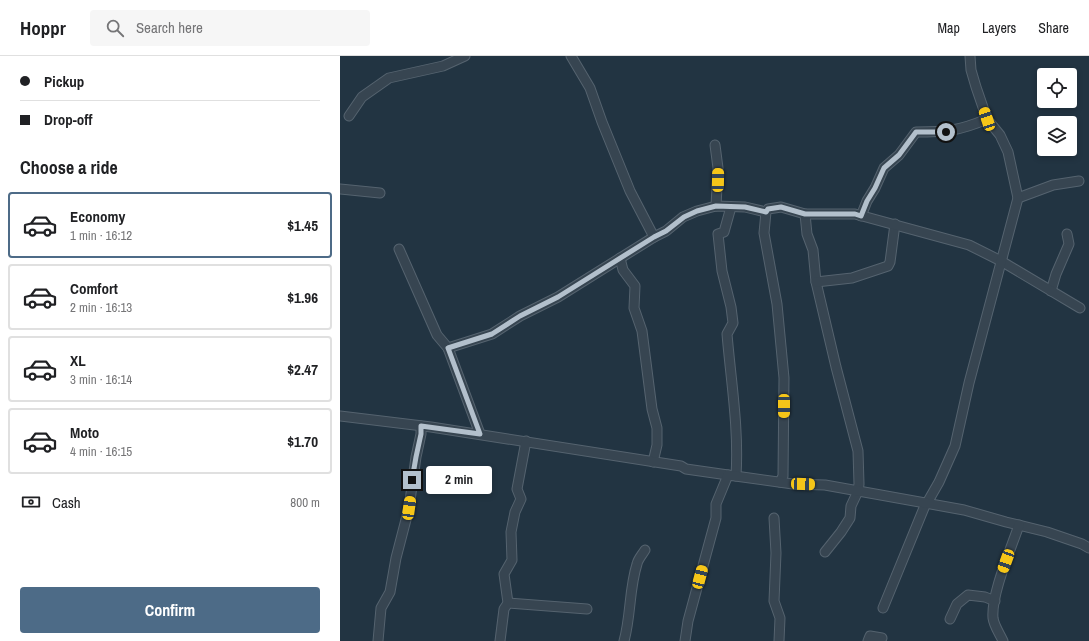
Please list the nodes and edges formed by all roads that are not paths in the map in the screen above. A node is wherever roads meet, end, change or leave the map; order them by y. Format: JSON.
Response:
{"nodes":[{"id":1,"x":465,"y":56,"type":"edge"},
{"id":2,"x":571,"y":56,"type":"edge"},
{"id":3,"x":970,"y":56,"type":"edge"},
{"id":4,"x":349,"y":116,"type":"dead end"},
{"id":5,"x":987,"y":119,"type":"junction"},
{"id":6,"x":714,"y":145,"type":"dead end"},
{"id":7,"x":1079,"y":181,"type":"dead end"},
{"id":8,"x":340,"y":189,"type":"edge"},
{"id":9,"x":380,"y":193,"type":"dead end"},
{"id":10,"x":1018,"y":198,"type":"junction"},
{"id":11,"x":716,"y":206,"type":"junction"},
{"id":12,"x":731,"y":207,"type":"junction"},
{"id":13,"x":766,"y":212,"type":"junction"},
{"id":14,"x":805,"y":214,"type":"junction"},
{"id":15,"x":861,"y":216,"type":"junction"},
{"id":16,"x":895,"y":224,"type":"junction"},
{"id":17,"x":1067,"y":234,"type":"dead end"},
{"id":18,"x":654,"y":237,"type":"junction"},
{"id":19,"x":399,"y":249,"type":"dead end"},
{"id":20,"x":620,"y":258,"type":"junction"},
{"id":21,"x":1001,"y":261,"type":"junction"},
{"id":22,"x":816,"y":282,"type":"junction"},
{"id":23,"x":1051,"y":291,"type":"junction"},
{"id":24,"x":1080,"y":308,"type":"dead end"},
{"id":25,"x":448,"y":348,"type":"junction"},
{"id":26,"x":340,"y":416,"type":"edge"},
{"id":27,"x":421,"y":426,"type":"junction"},
{"id":28,"x":480,"y":434,"type":"junction"},
{"id":29,"x":526,"y":441,"type":"junction"},
{"id":30,"x":653,"y":462,"type":"junction"},
{"id":31,"x":732,"y":475,"type":"junction"},
{"id":32,"x":780,"y":482,"type":"junction"},
{"id":33,"x":858,"y":491,"type":"junction"},
{"id":34,"x":926,"y":503,"type":"junction"},
{"id":35,"x":774,"y":518,"type":"dead end"},
{"id":36,"x":1019,"y":526,"type":"junction"},
{"id":37,"x":1089,"y":548,"type":"edge"},
{"id":38,"x":645,"y":550,"type":"dead end"},
{"id":39,"x":824,"y":552,"type":"dead end"},
{"id":40,"x":995,"y":602,"type":"junction"},
{"id":41,"x":508,"y":603,"type":"junction"},
{"id":42,"x":587,"y":608,"type":"dead end"},
{"id":43,"x":883,"y":608,"type":"dead end"},
{"id":44,"x":950,"y":619,"type":"dead end"},
{"id":45,"x":882,"y":638,"type":"dead end"},
{"id":46,"x":378,"y":641,"type":"edge"},
{"id":47,"x":500,"y":641,"type":"edge"},
{"id":48,"x":624,"y":641,"type":"edge"},
{"id":49,"x":685,"y":641,"type":"edge"},
{"id":50,"x":779,"y":641,"type":"edge"},
{"id":51,"x":868,"y":641,"type":"edge"},
{"id":52,"x":1003,"y":641,"type":"edge"}],
"edges":[{"from":1,"to":4,"type":"street"},
{"from":2,"to":18,"type":"street"},
{"from":3,"to":5,"type":"street"},
{"from":5,"to":10,"type":"street"},
{"from":5,"to":15,"type":"street"},
{"from":6,"to":11,"type":"street"},
{"from":7,"to":10,"type":"street"},
{"from":8,"to":9,"type":"street"},
{"from":10,"to":21,"type":"street"},
{"from":11,"to":12,"type":"street"},
{"from":11,"to":18,"type":"street"},
{"from":12,"to":13,"type":"street"},
{"from":12,"to":31,"type":"street"},
{"from":13,"to":14,"type":"street"},
{"from":13,"to":32,"type":"street"},
{"from":14,"to":15,"type":"street"},
{"from":14,"to":22,"type":"street"},
{"from":15,"to":16,"type":"street"},
{"from":16,"to":21,"type":"street"},
{"from":16,"to":22,"type":"street"},
{"from":17,"to":23,"type":"street"},
{"from":18,"to":20,"type":"street"},
{"from":19,"to":25,"type":"street"},
{"from":20,"to":25,"type":"street"},
{"from":20,"to":30,"type":"street"},
{"from":21,"to":23,"type":"street"},
{"from":21,"to":34,"type":"street"},
{"from":22,"to":33,"type":"street"},
{"from":23,"to":24,"type":"street"},
{"from":25,"to":28,"type":"street"},
{"from":26,"to":27,"type":"street"},
{"from":27,"to":28,"type":"street"},
{"from":27,"to":46,"type":"street"},
{"from":28,"to":29,"type":"street"},
{"from":29,"to":30,"type":"street"},
{"from":29,"to":41,"type":"street"},
{"from":30,"to":31,"type":"street"},
{"from":31,"to":32,"type":"street"},
{"from":31,"to":49,"type":"street"},
{"from":32,"to":33,"type":"street"},
{"from":33,"to":34,"type":"street"},
{"from":33,"to":39,"type":"street"},
{"from":34,"to":36,"type":"street"},
{"from":34,"to":43,"type":"street"},
{"from":35,"to":50,"type":"street"},
{"from":36,"to":37,"type":"street"},
{"from":36,"to":40,"type":"street"},
{"from":38,"to":48,"type":"street"},
{"from":40,"to":44,"type":"street"},
{"from":40,"to":52,"type":"street"},
{"from":41,"to":42,"type":"street"},
{"from":41,"to":47,"type":"street"},
{"from":45,"to":51,"type":"street"}]}
